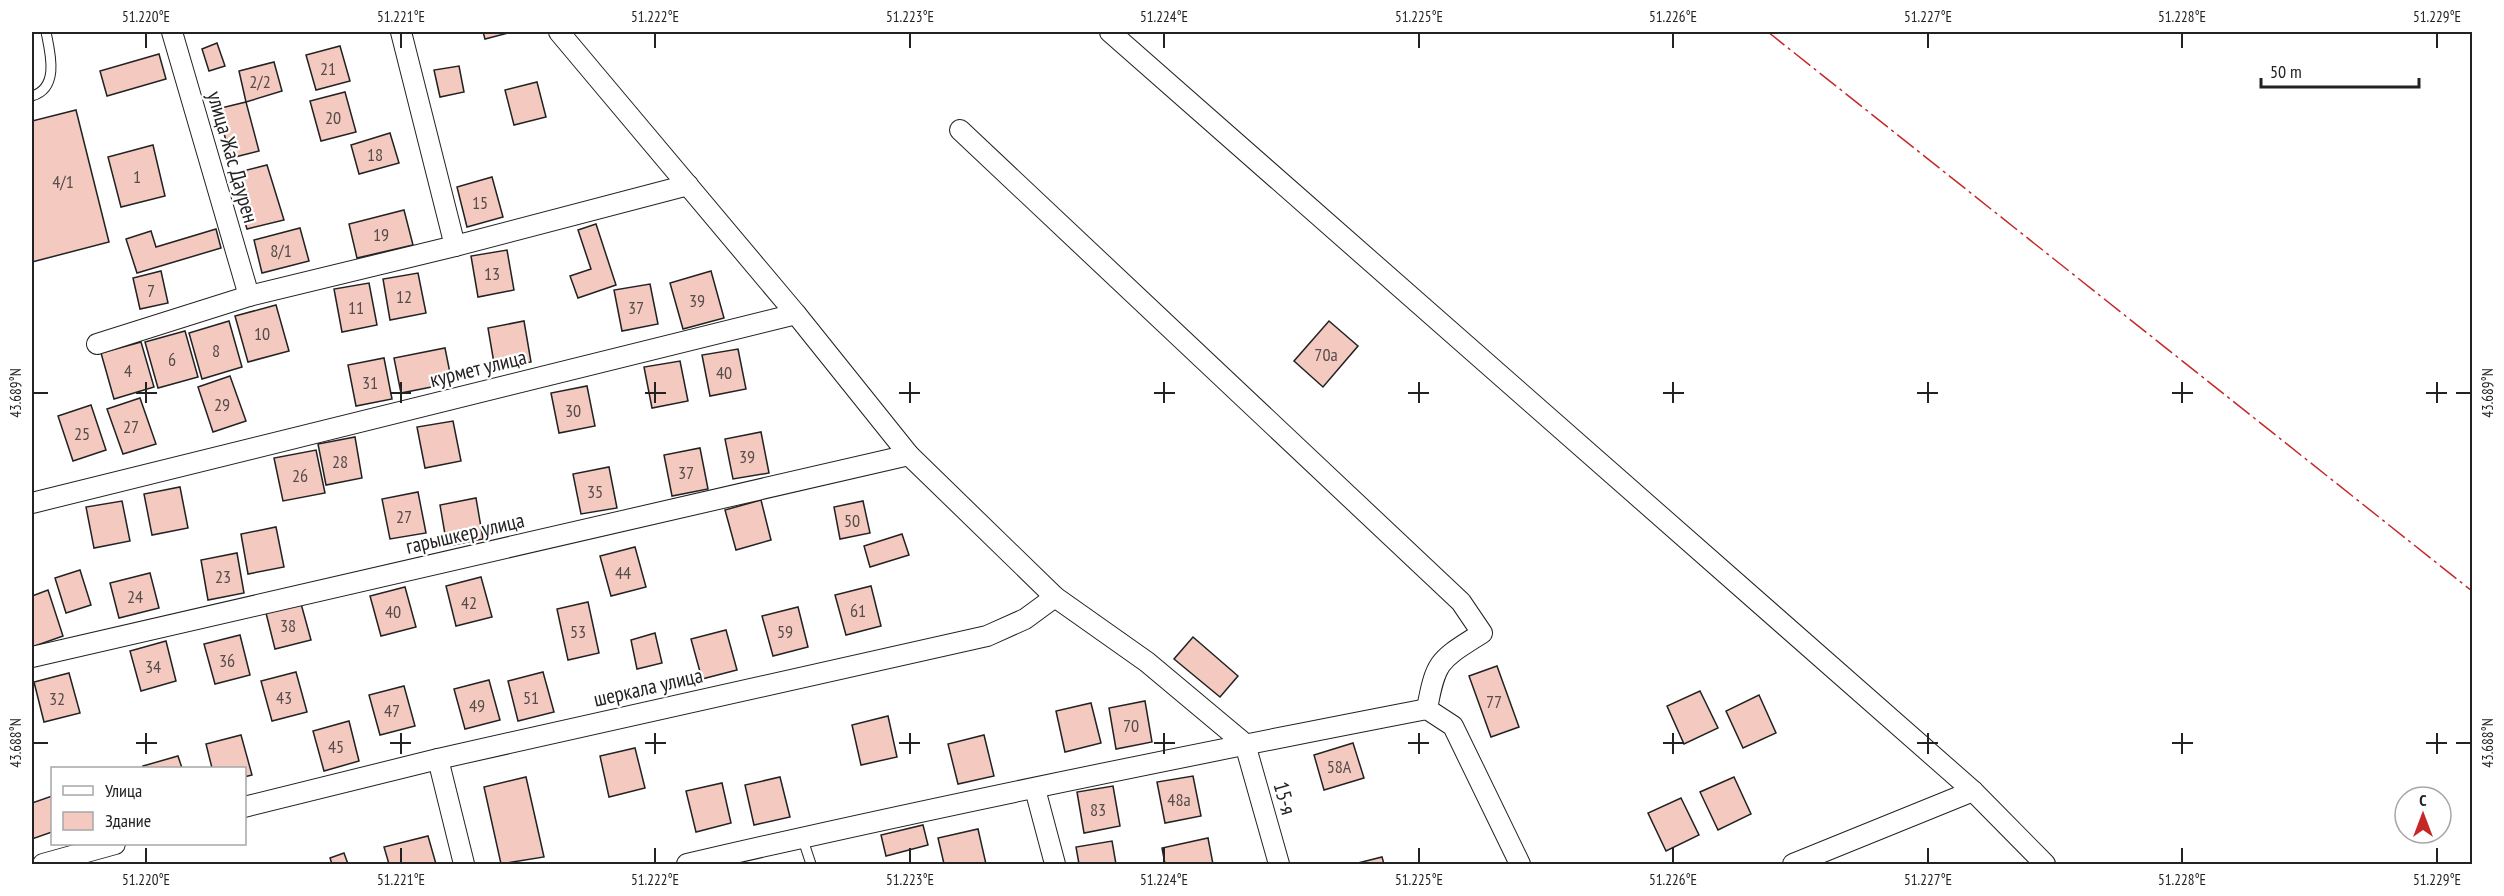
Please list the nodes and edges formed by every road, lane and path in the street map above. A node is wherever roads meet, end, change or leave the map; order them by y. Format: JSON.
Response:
{"nodes":[{"id":1,"x":46,"y":32,"type":"edge"},
{"id":2,"x":172,"y":32,"type":"edge"},
{"id":3,"x":401,"y":32,"type":"edge"},
{"id":4,"x":559,"y":32,"type":"edge"},
{"id":5,"x":1110,"y":32,"type":"edge"},
{"id":6,"x":32,"y":96,"type":"edge"},
{"id":7,"x":960,"y":130,"type":"dead end"},
{"id":8,"x":688,"y":185,"type":"junction"},
{"id":9,"x":455,"y":246,"type":"junction"},
{"id":10,"x":249,"y":296,"type":"junction"},
{"id":11,"x":796,"y":314,"type":"junction"},
{"id":12,"x":97,"y":344,"type":"dead end"},
{"id":13,"x":909,"y":455,"type":"junction"},
{"id":14,"x":32,"y":503,"type":"edge"},
{"id":15,"x":1055,"y":597,"type":"junction"},
{"id":16,"x":32,"y":657,"type":"edge"},
{"id":17,"x":1427,"y":709,"type":"junction"},
{"id":18,"x":1245,"y":744,"type":"junction"},
{"id":19,"x":438,"y":759,"type":"junction"},
{"id":20,"x":1035,"y":789,"type":"junction"},
{"id":21,"x":1973,"y":791,"type":"junction"},
{"id":22,"x":246,"y":807,"type":"edge"},
{"id":23,"x":802,"y":837,"type":"junction"},
{"id":24,"x":108,"y":845,"type":"edge"},
{"id":25,"x":43,"y":864,"type":"edge"},
{"id":26,"x":464,"y":864,"type":"edge"},
{"id":27,"x":687,"y":864,"type":"edge"},
{"id":28,"x":811,"y":864,"type":"edge"},
{"id":29,"x":1055,"y":864,"type":"edge"},
{"id":30,"x":1279,"y":864,"type":"edge"},
{"id":31,"x":1520,"y":864,"type":"edge"},
{"id":32,"x":1793,"y":864,"type":"edge"},
{"id":33,"x":2045,"y":864,"type":"edge"}],
"edges":[{"from":1,"to":6,"type":"lane"},
{"from":2,"to":10,"type":"street","name":"улица Жас Даурен"},
{"from":3,"to":9,"type":"street"},
{"from":4,"to":8,"type":"street"},
{"from":5,"to":21,"type":"street"},
{"from":7,"to":17,"type":"street"},
{"from":8,"to":9,"type":"street"},
{"from":8,"to":11,"type":"street"},
{"from":9,"to":10,"type":"street"},
{"from":10,"to":12,"type":"street"},
{"from":11,"to":13,"type":"street"},
{"from":11,"to":14,"type":"street","name":"курмет улица"},
{"from":13,"to":15,"type":"street"},
{"from":13,"to":16,"type":"street","name":"гарышкер улица"},
{"from":15,"to":18,"type":"street"},
{"from":15,"to":19,"type":"street","name":"шеркала улица"},
{"from":17,"to":18,"type":"street"},
{"from":17,"to":31,"type":"street"},
{"from":18,"to":20,"type":"street"},
{"from":18,"to":30,"type":"street","name":"15-я"},
{"from":19,"to":22,"type":"street","name":"шеркала улица"},
{"from":19,"to":26,"type":"street"},
{"from":20,"to":23,"type":"street"},
{"from":20,"to":29,"type":"street"},
{"from":21,"to":32,"type":"street"},
{"from":21,"to":33,"type":"street"},
{"from":23,"to":27,"type":"street"},
{"from":23,"to":28,"type":"lane"},
{"from":24,"to":25,"type":"street"}]}
